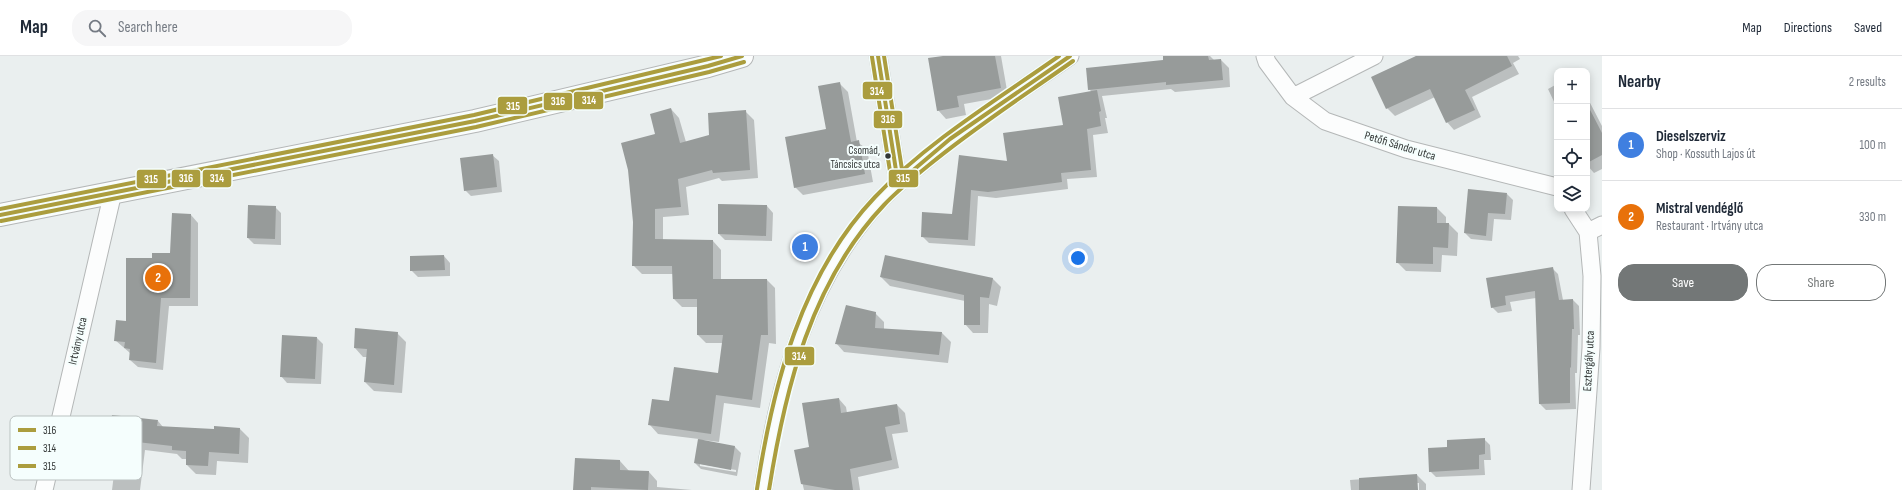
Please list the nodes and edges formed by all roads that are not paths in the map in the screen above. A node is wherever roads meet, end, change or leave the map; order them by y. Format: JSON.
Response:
{"nodes":[{"id":1,"x":742,"y":56,"type":"edge"},
{"id":2,"x":878,"y":56,"type":"edge"},
{"id":3,"x":1070,"y":56,"type":"edge"},
{"id":4,"x":1374,"y":56,"type":"edge"},
{"id":5,"x":1265,"y":58,"type":"edge"},
{"id":6,"x":1293,"y":97,"type":"junction"},
{"id":7,"x":898,"y":183,"type":"junction"},
{"id":8,"x":1554,"y":186,"type":"edge"},
{"id":9,"x":113,"y":192,"type":"junction"},
{"id":10,"x":1576,"y":212,"type":"edge"},
{"id":11,"x":0,"y":215,"type":"edge"},
{"id":12,"x":1595,"y":228,"type":"edge"},
{"id":13,"x":61,"y":416,"type":"edge"},
{"id":14,"x":46,"y":480,"type":"edge"},
{"id":15,"x":44,"y":490,"type":"edge"},
{"id":16,"x":763,"y":490,"type":"edge"},
{"id":17,"x":1581,"y":490,"type":"edge"}],
"edges":[{"from":1,"to":9,"type":"main road"},
{"from":2,"to":7,"type":"street"},
{"from":3,"to":7,"type":"street"},
{"from":4,"to":6,"type":"street"},
{"from":5,"to":6,"type":"street","name":"Petőfi Sándor utca"},
{"from":6,"to":8,"type":"street","name":"Petőfi Sándor utca"},
{"from":7,"to":16,"type":"street"},
{"from":9,"to":11,"type":"main road"},
{"from":9,"to":13,"type":"street","name":"Irtvány utca"},
{"from":10,"to":12,"type":"street"},
{"from":12,"to":17,"type":"street","name":"Esztergály utca"},
{"from":14,"to":15,"type":"street","name":"Irtvány utca"}]}
